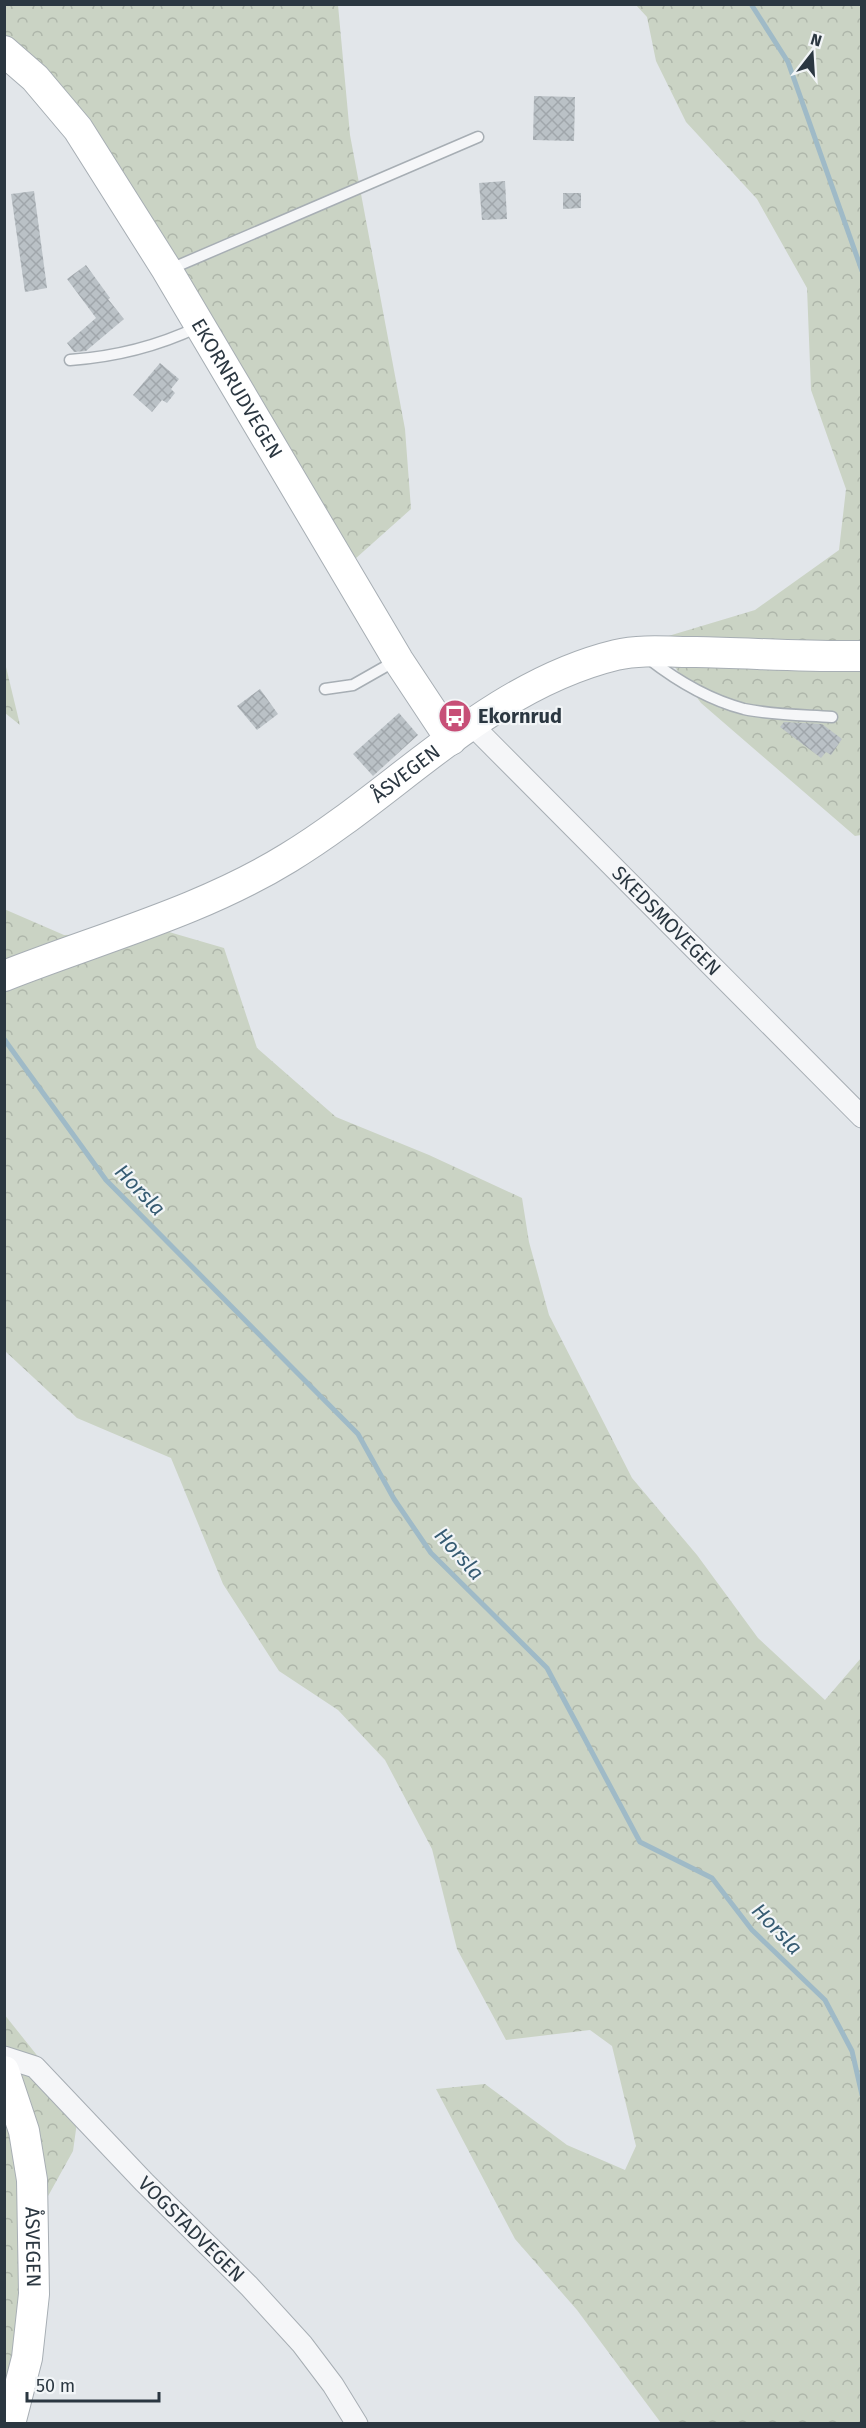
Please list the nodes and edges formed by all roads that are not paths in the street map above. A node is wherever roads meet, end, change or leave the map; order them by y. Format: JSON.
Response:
{"nodes":[{"id":1,"x":4,"y":51,"type":"edge"},
{"id":2,"x":478,"y":137,"type":"dead end"},
{"id":3,"x":167,"y":270,"type":"junction"},
{"id":4,"x":201,"y":326,"type":"junction"},
{"id":5,"x":70,"y":360,"type":"dead end"},
{"id":6,"x":642,"y":653,"type":"junction"},
{"id":7,"x":861,"y":656,"type":"edge"},
{"id":8,"x":398,"y":660,"type":"junction"},
{"id":9,"x":325,"y":689,"type":"dead end"},
{"id":10,"x":832,"y":717,"type":"dead end"},
{"id":11,"x":461,"y":733,"type":"junction"},
{"id":12,"x":4,"y":976,"type":"edge"},
{"id":13,"x":861,"y":1117,"type":"edge"},
{"id":14,"x":4,"y":2057,"type":"edge"},
{"id":15,"x":4,"y":2071,"type":"edge"},
{"id":16,"x":10,"y":2424,"type":"edge"},
{"id":17,"x":357,"y":2424,"type":"edge"}],
"edges":[{"from":1,"to":3,"type":"main road","name":"EKORNRUDVEGEN"},
{"from":2,"to":3,"type":"lane"},
{"from":3,"to":4,"type":"main road","name":"EKORNRUDVEGEN"},
{"from":4,"to":5,"type":"lane"},
{"from":4,"to":8,"type":"main road","name":"EKORNRUDVEGEN"},
{"from":6,"to":7,"type":"main road","name":"ÅSVEGEN"},
{"from":6,"to":10,"type":"lane"},
{"from":6,"to":11,"type":"main road","name":"ÅSVEGEN"},
{"from":8,"to":9,"type":"lane"},
{"from":8,"to":11,"type":"main road","name":"EKORNRUDVEGEN"},
{"from":11,"to":12,"type":"main road","name":"ÅSVEGEN"},
{"from":11,"to":13,"type":"street","name":"SKEDSMOVEGEN"},
{"from":14,"to":17,"type":"street","name":"VOGSTADVEGEN"},
{"from":15,"to":16,"type":"main road","name":"ÅSVEGEN"}]}
